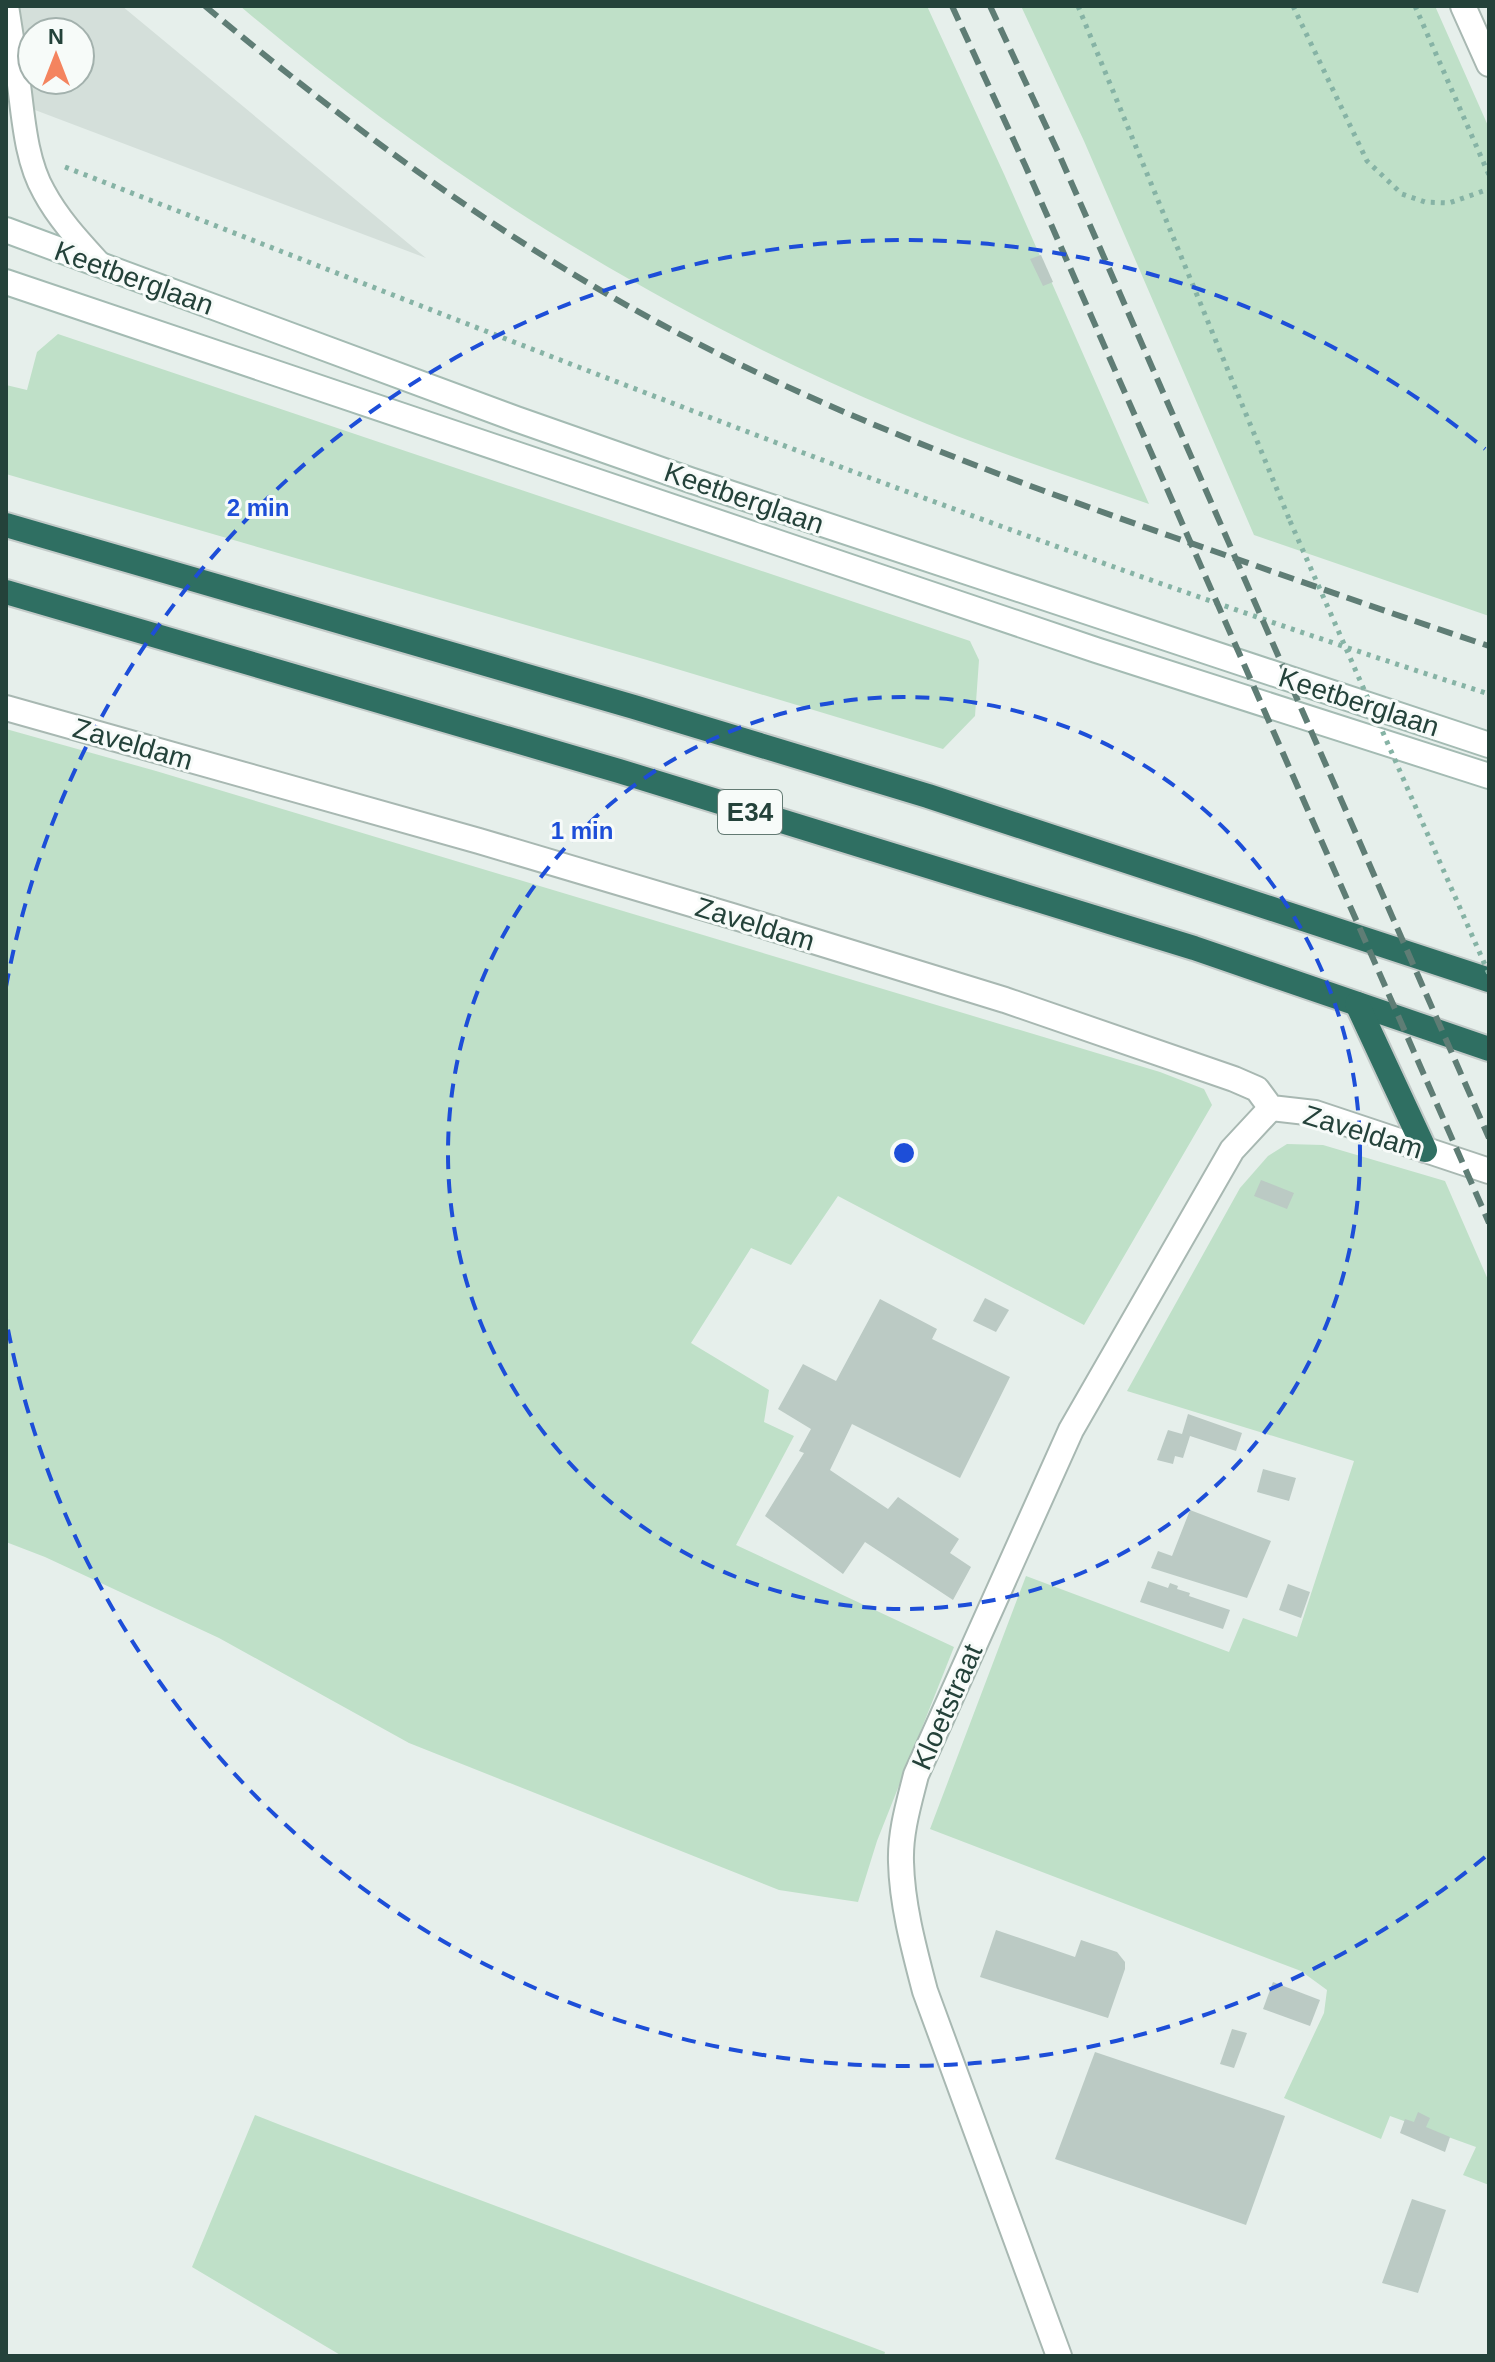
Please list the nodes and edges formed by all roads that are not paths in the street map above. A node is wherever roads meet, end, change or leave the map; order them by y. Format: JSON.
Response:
{"nodes":[{"id":1,"x":7,"y":6,"type":"edge"},
{"id":2,"x":1463,"y":6,"type":"edge"},
{"id":3,"x":1489,"y":64,"type":"edge"},
{"id":4,"x":11,"y":68,"type":"edge"},
{"id":5,"x":6,"y":230,"type":"edge"},
{"id":6,"x":102,"y":266,"type":"junction"},
{"id":7,"x":6,"y":282,"type":"edge"},
{"id":8,"x":6,"y":525,"type":"edge"},
{"id":9,"x":6,"y":592,"type":"edge"},
{"id":10,"x":6,"y":708,"type":"edge"},
{"id":11,"x":1489,"y":745,"type":"edge"},
{"id":12,"x":1489,"y":776,"type":"edge"},
{"id":13,"x":1489,"y":980,"type":"edge"},
{"id":14,"x":1357,"y":1004,"type":"junction"},
{"id":15,"x":1489,"y":1049,"type":"edge"},
{"id":16,"x":1271,"y":1108,"type":"junction"},
{"id":17,"x":1425,"y":1150,"type":"junction"},
{"id":18,"x":1489,"y":1171,"type":"edge"},
{"id":19,"x":1059,"y":2356,"type":"edge"}],
"edges":[{"from":1,"to":4,"type":"lane"},
{"from":2,"to":3,"type":"main road"},
{"from":4,"to":6,"type":"lane"},
{"from":5,"to":6,"type":"main road","name":"Keetberglaan"},
{"from":6,"to":11,"type":"main road","name":"Keetberglaan"},
{"from":7,"to":12,"type":"main road","name":"Keetberglaan"},
{"from":8,"to":13,"type":"highway","number":"E34"},
{"from":9,"to":14,"type":"highway","number":"E34"},
{"from":10,"to":16,"type":"main road","name":"Zaveldam"},
{"from":14,"to":15,"type":"highway","number":"E34"},
{"from":14,"to":17,"type":"highway"},
{"from":16,"to":17,"type":"main road","name":"Zaveldam"},
{"from":16,"to":19,"type":"main road","name":"Kloetstraat"},
{"from":17,"to":18,"type":"main road","name":"Zaveldam"}]}
